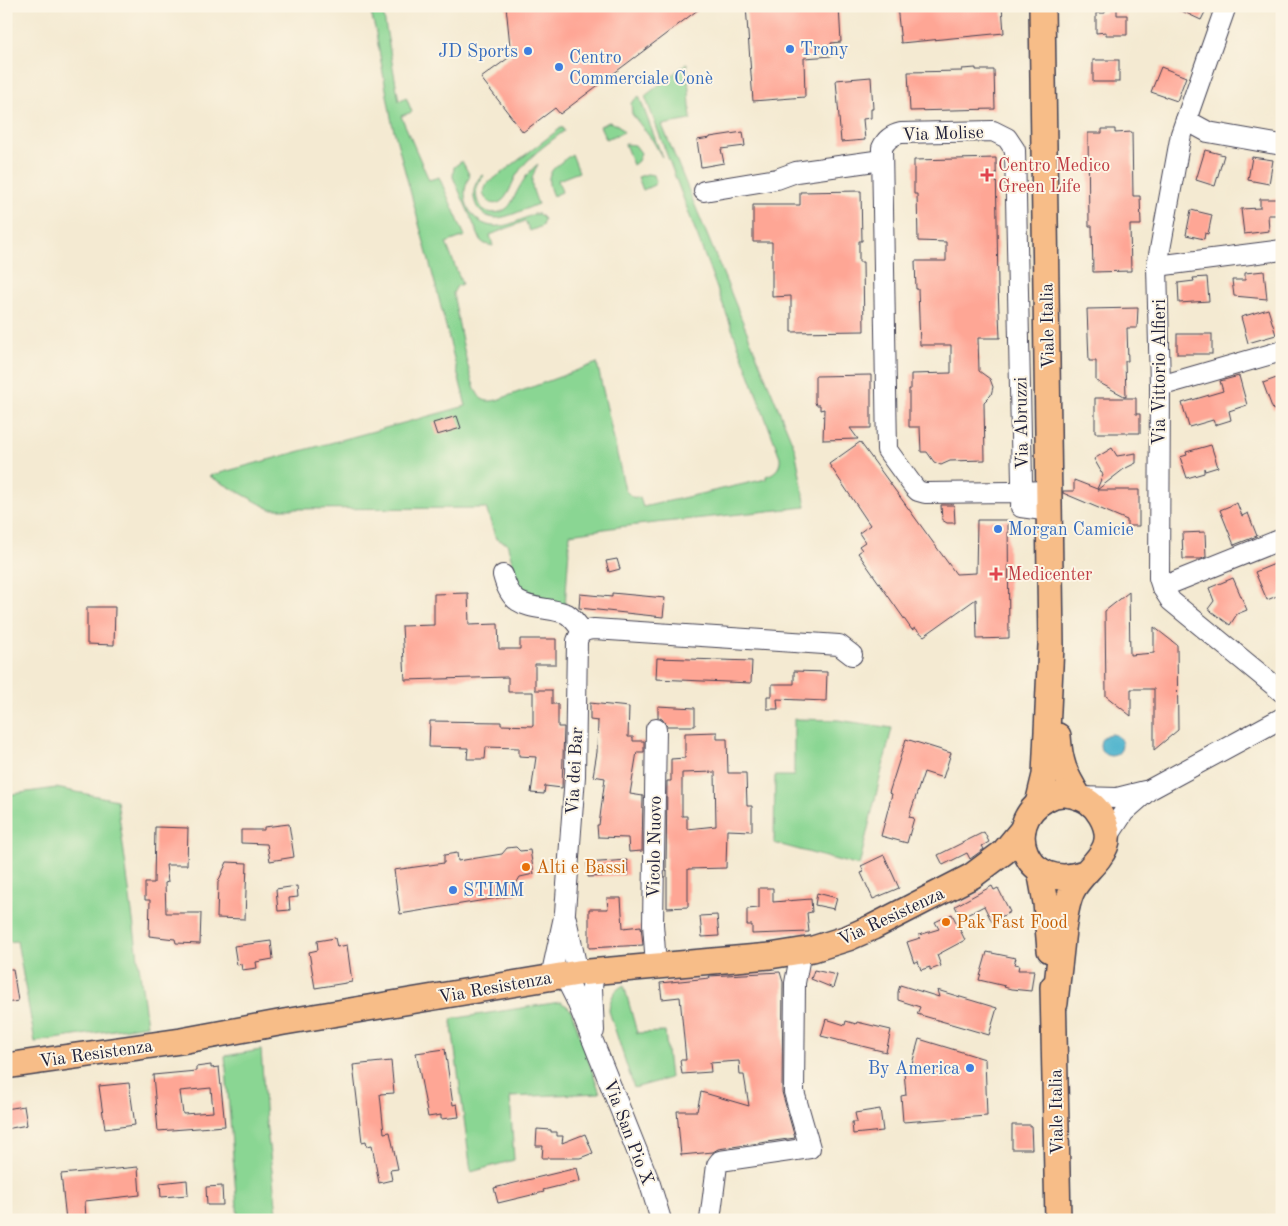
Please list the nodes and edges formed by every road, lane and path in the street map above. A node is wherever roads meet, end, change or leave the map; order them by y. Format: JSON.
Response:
{"nodes":[{"id":1,"x":1042,"y":6,"type":"edge"},
{"id":2,"x":1226,"y":6,"type":"edge"},
{"id":3,"x":1186,"y":120,"type":"junction"},
{"id":4,"x":1282,"y":145,"type":"edge"},
{"id":5,"x":882,"y":160,"type":"junction"},
{"id":6,"x":704,"y":191,"type":"dead end"},
{"id":7,"x":1045,"y":238,"type":"junction"},
{"id":8,"x":1016,"y":240,"type":"junction"},
{"id":9,"x":1282,"y":250,"type":"edge"},
{"id":10,"x":1158,"y":266,"type":"junction"},
{"id":11,"x":1282,"y":351,"type":"edge"},
{"id":12,"x":1020,"y":355,"type":"joint"},
{"id":13,"x":886,"y":360,"type":"joint"},
{"id":14,"x":1160,"y":386,"type":"junction"},
{"id":15,"x":1021,"y":491,"type":"junction"},
{"id":16,"x":1049,"y":501,"type":"junction"},
{"id":17,"x":1282,"y":539,"type":"edge"},
{"id":18,"x":503,"y":575,"type":"dead end"},
{"id":19,"x":1162,"y":588,"type":"junction"},
{"id":20,"x":582,"y":631,"type":"junction"},
{"id":21,"x":1051,"y":645,"type":"junction"},
{"id":22,"x":852,"y":655,"type":"dead end"},
{"id":23,"x":1282,"y":692,"type":"edge"},
{"id":24,"x":1282,"y":718,"type":"edge"},
{"id":25,"x":656,"y":729,"type":"dead end"},
{"id":26,"x":1149,"y":790,"type":"junction"},
{"id":27,"x":1079,"y":797,"type":"junction"},
{"id":28,"x":1038,"y":804,"type":"junction"},
{"id":29,"x":1023,"y":829,"type":"junction"},
{"id":30,"x":1107,"y":838,"type":"junction"},
{"id":31,"x":1039,"y":870,"type":"junction"},
{"id":32,"x":1084,"y":873,"type":"junction"},
{"id":33,"x":972,"y":876,"type":"junction"},
{"id":34,"x":565,"y":912,"type":"junction"},
{"id":35,"x":801,"y":952,"type":"junction"},
{"id":36,"x":656,"y":965,"type":"junction"},
{"id":37,"x":572,"y":974,"type":"junction"},
{"id":38,"x":1055,"y":1003,"type":"junction"},
{"id":39,"x":595,"y":1046,"type":"junction"},
{"id":40,"x":6,"y":1066,"type":"edge"},
{"id":41,"x":661,"y":1220,"type":"edge"},
{"id":42,"x":710,"y":1220,"type":"edge"},
{"id":43,"x":1058,"y":1220,"type":"edge"}],
"edges":[{"from":1,"to":7,"type":"main road","name":"Viale Italia"},
{"from":2,"to":3,"type":"street","name":"Via Vittorio Alfieri"},
{"from":3,"to":4,"type":"street"},
{"from":3,"to":10,"type":"street","name":"Via Vittorio Alfieri"},
{"from":5,"to":6,"type":"street","name":"Via Molise"},
{"from":5,"to":8,"type":"street","name":"Via Molise"},
{"from":5,"to":13,"type":"street","name":"Via Molise"},
{"from":7,"to":8,"type":"street"},
{"from":7,"to":16,"type":"main road","name":"Viale Italia"},
{"from":8,"to":12,"type":"street","name":"Via Molise"},
{"from":9,"to":10,"type":"street"},
{"from":10,"to":14,"type":"street","name":"Via Vittorio Alfieri"},
{"from":11,"to":14,"type":"street"},
{"from":12,"to":15,"type":"street","name":"Via Abruzzi"},
{"from":13,"to":15,"type":"street","name":"Via Abruzzi"},
{"from":14,"to":19,"type":"street","name":"Via Vittorio Alfieri"},
{"from":15,"to":16,"type":"street","name":"Via Abruzzi"},
{"from":16,"to":21,"type":"main road","name":"Viale Italia"},
{"from":17,"to":19,"type":"street"},
{"from":18,"to":20,"type":"street"},
{"from":19,"to":23,"type":"street"},
{"from":20,"to":22,"type":"street"},
{"from":20,"to":34,"type":"street","name":"Via dei Bar"},
{"from":21,"to":27,"type":"main road"},
{"from":21,"to":28,"type":"main road"},
{"from":24,"to":26,"type":"street"},
{"from":25,"to":36,"type":"street","name":"Vicolo Nuovo"},
{"from":26,"to":27,"type":"street"},
{"from":26,"to":30,"type":"street"},
{"from":27,"to":28,"type":"main road"},
{"from":27,"to":30,"type":"main road"},
{"from":28,"to":29,"type":"main road"},
{"from":29,"to":31,"type":"main road"},
{"from":29,"to":33,"type":"main road"},
{"from":30,"to":32,"type":"main road"},
{"from":31,"to":32,"type":"main road"},
{"from":31,"to":33,"type":"main road"},
{"from":31,"to":38,"type":"main road"},
{"from":32,"to":38,"type":"main road"},
{"from":33,"to":35,"type":"main road","name":"Via Resistenza"},
{"from":34,"to":37,"type":"street","name":"Via dei Bar"},
{"from":34,"to":37,"type":"street","name":"Via dei Bar"},
{"from":35,"to":36,"type":"main road","name":"Via Resistenza"},
{"from":35,"to":42,"type":"street"},
{"from":36,"to":37,"type":"main road","name":"Via Resistenza"},
{"from":37,"to":39,"type":"street","name":"Via San Pio X"},
{"from":37,"to":39,"type":"street","name":"Via San Pio X"},
{"from":37,"to":40,"type":"main road","name":"Via Resistenza"},
{"from":38,"to":43,"type":"main road","name":"Viale Italia"},
{"from":39,"to":41,"type":"street","name":"Via San Pio X"}]}
